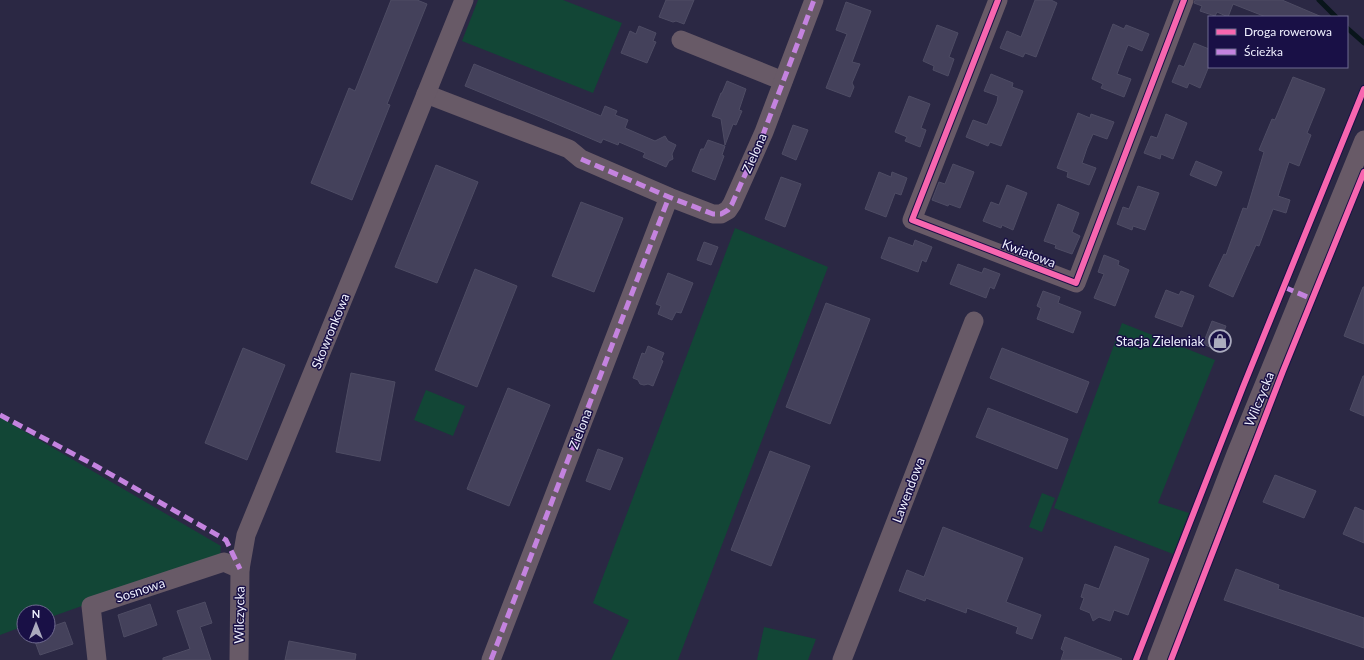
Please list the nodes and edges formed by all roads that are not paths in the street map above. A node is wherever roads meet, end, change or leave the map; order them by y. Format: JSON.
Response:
{"nodes":[{"id":1,"x":464,"y":0,"type":"edge"},
{"id":2,"x":814,"y":0,"type":"edge"},
{"id":3,"x":998,"y":0,"type":"edge"},
{"id":4,"x":1184,"y":0,"type":"edge"},
{"id":5,"x":681,"y":40,"type":"dead end"},
{"id":6,"x":783,"y":81,"type":"junction"},
{"id":7,"x":426,"y":94,"type":"junction"},
{"id":8,"x":1364,"y":140,"type":"edge"},
{"id":9,"x":668,"y":198,"type":"junction"},
{"id":10,"x":974,"y":321,"type":"dead end"},
{"id":11,"x":240,"y":569,"type":"junction"},
{"id":12,"x":97,"y":660,"type":"edge"},
{"id":13,"x":238,"y":660,"type":"edge"},
{"id":14,"x":492,"y":660,"type":"edge"},
{"id":15,"x":842,"y":660,"type":"edge"},
{"id":16,"x":1157,"y":660,"type":"edge"}],
"edges":[{"from":1,"to":7,"type":"street","name":"Skowronkowa"},
{"from":2,"to":6,"type":"street","name":"Zielona"},
{"from":3,"to":4,"type":"street","name":"Kwiatowa"},
{"from":5,"to":6,"type":"street"},
{"from":6,"to":9,"type":"street","name":"Zielona"},
{"from":7,"to":9,"type":"street","name":"Zielona"},
{"from":7,"to":11,"type":"street","name":"Skowronkowa"},
{"from":8,"to":16,"type":"street","name":"Wilczycka"},
{"from":9,"to":14,"type":"street","name":"Zielona"},
{"from":10,"to":15,"type":"street","name":"Lawendowa"},
{"from":11,"to":12,"type":"street","name":"Sosnowa"},
{"from":11,"to":13,"type":"street","name":"Wilczycka"}]}
